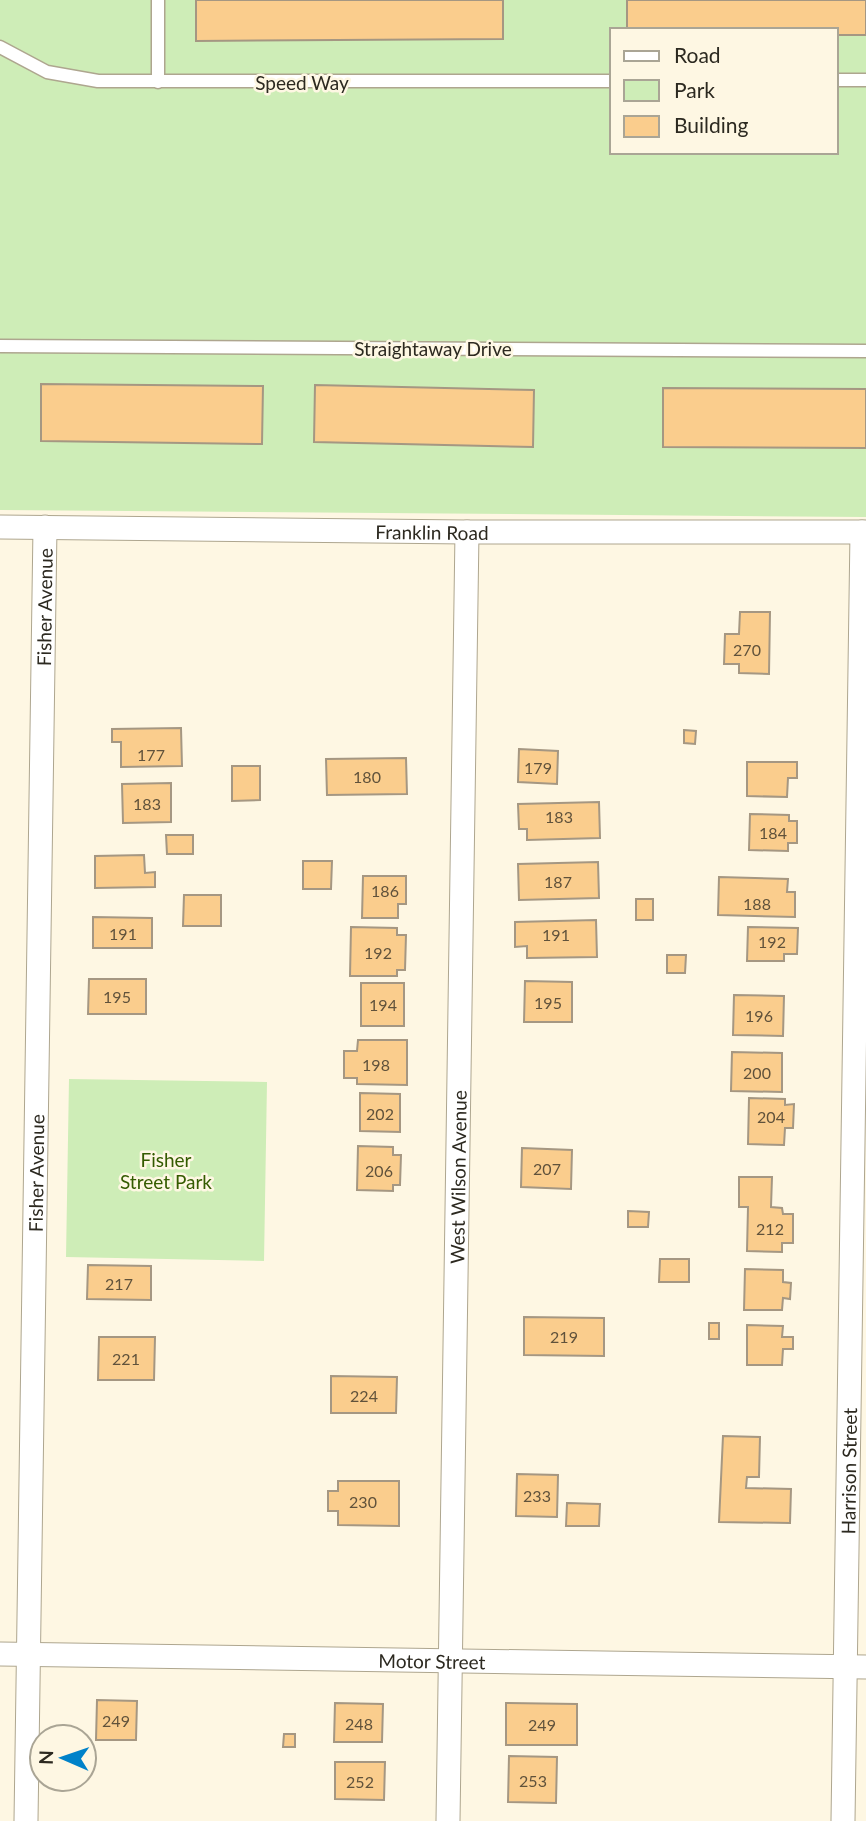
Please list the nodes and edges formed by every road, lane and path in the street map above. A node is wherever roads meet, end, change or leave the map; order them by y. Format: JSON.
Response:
{"nodes":[{"id":1,"x":158,"y":0,"type":"edge"},
{"id":2,"x":0,"y":47,"type":"edge"},
{"id":3,"x":838,"y":80,"type":"edge"},
{"id":4,"x":866,"y":80,"type":"edge"},
{"id":5,"x":610,"y":81,"type":"edge"},
{"id":6,"x":158,"y":82,"type":"junction"},
{"id":7,"x":0,"y":346,"type":"edge"},
{"id":8,"x":866,"y":351,"type":"edge"},
{"id":9,"x":0,"y":527,"type":"edge"},
{"id":10,"x":45,"y":527,"type":"junction"},
{"id":11,"x":467,"y":532,"type":"junction"},
{"id":12,"x":864,"y":532,"type":"edge"},
{"id":13,"x":0,"y":1654,"type":"edge"},
{"id":14,"x":28,"y":1655,"type":"junction"},
{"id":15,"x":450,"y":1661,"type":"junction"},
{"id":16,"x":855,"y":1667,"type":"edge"},
{"id":17,"x":26,"y":1821,"type":"edge"},
{"id":18,"x":448,"y":1821,"type":"edge"},
{"id":19,"x":842,"y":1821,"type":"edge"}],
"edges":[{"from":1,"to":6,"type":"lane"},
{"from":2,"to":6,"type":"lane","name":"Speed Way"},
{"from":3,"to":4,"type":"lane"},
{"from":5,"to":6,"type":"lane","name":"Speed Way"},
{"from":7,"to":8,"type":"lane","name":"Straightaway Drive"},
{"from":9,"to":10,"type":"street","name":"Franklin Road"},
{"from":10,"to":11,"type":"street","name":"Franklin Road"},
{"from":10,"to":14,"type":"street","name":"Fisher Avenue"},
{"from":11,"to":12,"type":"street","name":"Franklin Road"},
{"from":11,"to":15,"type":"street","name":"West Wilson Avenue"},
{"from":12,"to":16,"type":"street","name":"Harrison Street"},
{"from":13,"to":14,"type":"street","name":"Motor Street"},
{"from":14,"to":15,"type":"street","name":"Motor Street"},
{"from":14,"to":17,"type":"street","name":"Fisher Avenue"},
{"from":15,"to":16,"type":"street","name":"Motor Street"},
{"from":15,"to":18,"type":"street","name":"West Wilson Avenue"},
{"from":16,"to":19,"type":"street","name":"Harrison Street"}]}
